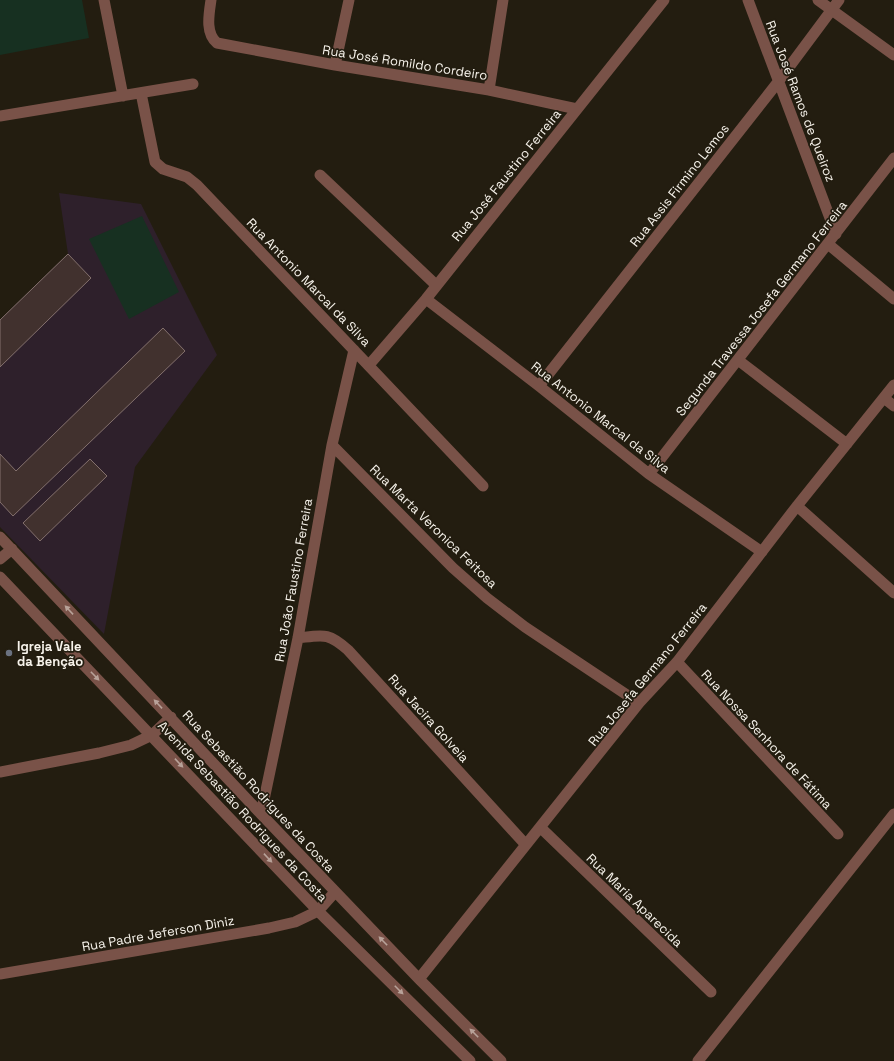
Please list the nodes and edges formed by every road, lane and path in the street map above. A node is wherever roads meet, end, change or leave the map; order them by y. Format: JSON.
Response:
{"nodes":[{"id":1,"x":104,"y":0,"type":"edge"},
{"id":2,"x":211,"y":0,"type":"edge"},
{"id":3,"x":349,"y":0,"type":"edge"},
{"id":4,"x":503,"y":0,"type":"edge"},
{"id":5,"x":664,"y":0,"type":"edge"},
{"id":6,"x":748,"y":0,"type":"edge"},
{"id":7,"x":818,"y":0,"type":"edge"},
{"id":8,"x":839,"y":0,"type":"edge"},
{"id":9,"x":832,"y":9,"type":"junction"},
{"id":10,"x":894,"y":55,"type":"edge"},
{"id":11,"x":335,"y":65,"type":"junction"},
{"id":12,"x":778,"y":82,"type":"junction"},
{"id":13,"x":193,"y":84,"type":"dead end"},
{"id":14,"x":489,"y":90,"type":"junction"},
{"id":15,"x":141,"y":93,"type":"junction"},
{"id":16,"x":123,"y":96,"type":"junction"},
{"id":17,"x":577,"y":109,"type":"junction"},
{"id":18,"x":0,"y":116,"type":"edge"},
{"id":19,"x":894,"y":158,"type":"edge"},
{"id":20,"x":320,"y":175,"type":"dead end"},
{"id":21,"x":836,"y":234,"type":"junction"},
{"id":22,"x":828,"y":244,"type":"junction"},
{"id":23,"x":436,"y":285,"type":"junction"},
{"id":24,"x":894,"y":298,"type":"edge"},
{"id":25,"x":426,"y":299,"type":"junction"},
{"id":26,"x":354,"y":350,"type":"junction"},
{"id":27,"x":738,"y":360,"type":"junction"},
{"id":28,"x":369,"y":365,"type":"junction"},
{"id":29,"x":894,"y":385,"type":"edge"},
{"id":30,"x":540,"y":386,"type":"junction"},
{"id":31,"x":884,"y":398,"type":"junction"},
{"id":32,"x":894,"y":406,"type":"edge"},
{"id":33,"x":847,"y":444,"type":"junction"},
{"id":34,"x":332,"y":445,"type":"junction"},
{"id":35,"x":649,"y":474,"type":"junction"},
{"id":36,"x":483,"y":486,"type":"dead end"},
{"id":37,"x":797,"y":506,"type":"junction"},
{"id":38,"x":0,"y":537,"type":"edge"},
{"id":39,"x":12,"y":549,"type":"junction"},
{"id":40,"x":762,"y":552,"type":"junction"},
{"id":41,"x":0,"y":559,"type":"edge"},
{"id":42,"x":0,"y":577,"type":"edge"},
{"id":43,"x":894,"y":593,"type":"edge"},
{"id":44,"x":298,"y":638,"type":"junction"},
{"id":45,"x":677,"y":662,"type":"junction"},
{"id":46,"x":639,"y":704,"type":"junction"},
{"id":47,"x":171,"y":717,"type":"junction"},
{"id":48,"x":152,"y":735,"type":"junction"},
{"id":49,"x":0,"y":772,"type":"edge"},
{"id":50,"x":261,"y":814,"type":"junction"},
{"id":51,"x":894,"y":814,"type":"edge"},
{"id":52,"x":540,"y":828,"type":"junction"},
{"id":53,"x":838,"y":834,"type":"dead end"},
{"id":54,"x":526,"y":845,"type":"junction"},
{"id":55,"x":335,"y":892,"type":"junction"},
{"id":56,"x":318,"y":911,"type":"junction"},
{"id":57,"x":0,"y":974,"type":"edge"},
{"id":58,"x":419,"y":979,"type":"junction"},
{"id":59,"x":711,"y":992,"type":"dead end"},
{"id":60,"x":497,"y":1060,"type":"edge"},
{"id":61,"x":470,"y":1061,"type":"edge"},
{"id":62,"x":698,"y":1061,"type":"edge"}],
"edges":[{"from":1,"to":16,"type":"street"},
{"from":2,"to":11,"type":"street","name":"Rua José Romildo Cordeiro"},
{"from":3,"to":11,"type":"street"},
{"from":4,"to":14,"type":"street"},
{"from":5,"to":17,"type":"street","name":"Rua José Faustino Ferreira"},
{"from":6,"to":12,"type":"street","name":"Rua José Ramos de Queiroz"},
{"from":7,"to":9,"type":"street"},
{"from":8,"to":9,"type":"street","name":"Rua Assis Firmino Lemos"},
{"from":9,"to":10,"type":"street"},
{"from":9,"to":12,"type":"street","name":"Rua Assis Firmino Lemos"},
{"from":11,"to":14,"type":"street","name":"Rua José Romildo Cordeiro"},
{"from":12,"to":21,"type":"street","name":"Rua José Ramos de Queiroz"},
{"from":12,"to":30,"type":"street","name":"Rua Assis Firmino Lemos"},
{"from":13,"to":15,"type":"street"},
{"from":14,"to":17,"type":"street","name":"Rua José Romildo Cordeiro"},
{"from":15,"to":16,"type":"street"},
{"from":15,"to":26,"type":"street","name":"Rua Antonio Marcal da Silva"},
{"from":16,"to":18,"type":"street"},
{"from":17,"to":23,"type":"street","name":"Rua José Faustino Ferreira"},
{"from":19,"to":21,"type":"street","name":"Segunda Travessa Josefa Germano Ferreira"},
{"from":20,"to":23,"type":"street"},
{"from":21,"to":22,"type":"street","name":"Segunda Travessa Josefa Germano Ferreira"},
{"from":22,"to":24,"type":"street"},
{"from":22,"to":27,"type":"street","name":"Segunda Travessa Josefa Germano Ferreira"},
{"from":23,"to":25,"type":"street","name":"Rua José Faustino Ferreira"},
{"from":25,"to":28,"type":"street","name":"Rua José Faustino Ferreira"},
{"from":25,"to":30,"type":"street","name":"Rua Antonio Marcal da Silva"},
{"from":26,"to":28,"type":"street","name":"Rua Antonio Marcal da Silva"},
{"from":26,"to":34,"type":"street","name":"Rua João Faustino Ferreira"},
{"from":27,"to":33,"type":"street"},
{"from":27,"to":35,"type":"street","name":"Segunda Travessa Josefa Germano Ferreira"},
{"from":28,"to":36,"type":"street","name":"Rua Antonio Marcal da Silva"},
{"from":29,"to":31,"type":"street","name":"Rua Josefa Germano Ferreira"},
{"from":30,"to":35,"type":"street","name":"Rua Antonio Marcal da Silva"},
{"from":31,"to":32,"type":"street"},
{"from":31,"to":33,"type":"street","name":"Rua Josefa Germano Ferreira"},
{"from":33,"to":37,"type":"street","name":"Rua Josefa Germano Ferreira"},
{"from":34,"to":44,"type":"street","name":"Rua João Faustino Ferreira"},
{"from":34,"to":46,"type":"street","name":"Rua Marta Veronica Feitosa"},
{"from":35,"to":40,"type":"street","name":"Rua Antonio Marcal da Silva"},
{"from":37,"to":40,"type":"street","name":"Rua Josefa Germano Ferreira"},
{"from":37,"to":43,"type":"street"},
{"from":38,"to":39,"type":"street","name":"Rua Sebastião Rodrigues da Costa"},
{"from":39,"to":41,"type":"street"},
{"from":47,"to":39,"type":"street","name":"Rua Sebastião Rodrigues da Costa","one_way":true},
{"from":40,"to":45,"type":"street","name":"Rua Josefa Germano Ferreira"},
{"from":42,"to":48,"type":"street","name":"Avenida Sebastião Rodrigues da Costa","one_way":true},
{"from":44,"to":50,"type":"street","name":"Rua João Faustino Ferreira"},
{"from":44,"to":54,"type":"street","name":"Rua Jacira Golveia"},
{"from":45,"to":46,"type":"street","name":"Rua Josefa Germano Ferreira"},
{"from":45,"to":53,"type":"street","name":"Rua Nossa Senhora de Fátima"},
{"from":46,"to":52,"type":"street","name":"Rua Josefa Germano Ferreira"},
{"from":47,"to":48,"type":"street"},
{"from":47,"to":50,"type":"street","name":"Rua Sebastião Rodrigues da Costa"},
{"from":48,"to":49,"type":"street"},
{"from":48,"to":56,"type":"street","name":"Avenida Sebastião Rodrigues da Costa","one_way":true},
{"from":50,"to":55,"type":"street","name":"Rua Sebastião Rodrigues da Costa"},
{"from":51,"to":62,"type":"street"},
{"from":52,"to":54,"type":"street","name":"Rua Josefa Germano Ferreira"},
{"from":52,"to":59,"type":"street","name":"Rua Maria Aparecida"},
{"from":54,"to":58,"type":"street","name":"Rua Josefa Germano Ferreira"},
{"from":55,"to":56,"type":"street"},
{"from":58,"to":55,"type":"street","name":"Rua Sebastião Rodrigues da Costa","one_way":true},
{"from":56,"to":57,"type":"street","name":"Rua Padre Jeferson Diniz"},
{"from":56,"to":61,"type":"street","name":"Avenida Sebastião Rodrigues da Costa","one_way":true},
{"from":60,"to":58,"type":"street","name":"Rua Sebastião Rodrigues da Costa","one_way":true}]}
